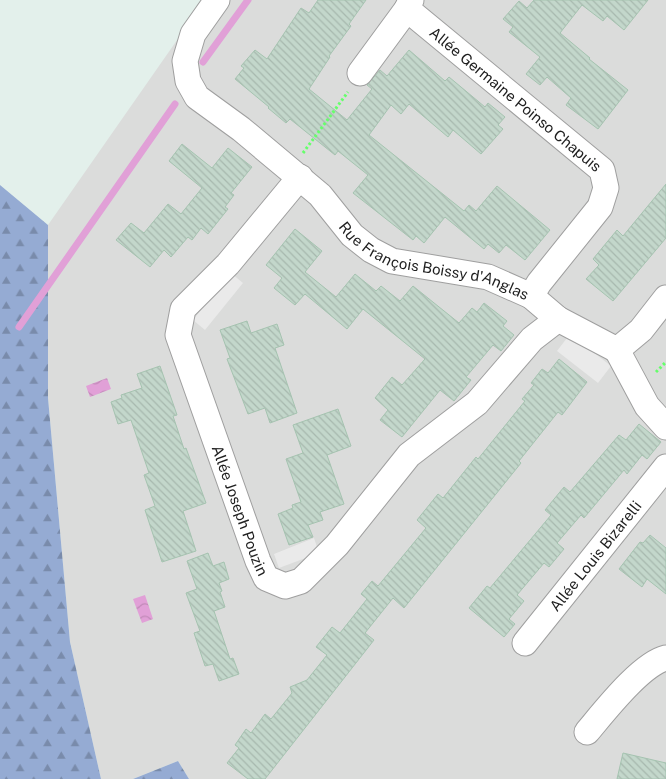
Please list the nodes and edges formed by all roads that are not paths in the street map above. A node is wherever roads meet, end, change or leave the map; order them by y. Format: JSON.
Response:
{"nodes":[{"id":1,"x":217,"y":0,"type":"edge"},
{"id":2,"x":409,"y":4,"type":"edge"},
{"id":3,"x":360,"y":72,"type":"road end"},
{"id":4,"x":295,"y":173,"type":"junction"},
{"id":5,"x":532,"y":296,"type":"junction"},
{"id":6,"x":666,"y":298,"type":"edge"},
{"id":7,"x":558,"y":319,"type":"junction"},
{"id":8,"x":617,"y":350,"type":"junction"},
{"id":9,"x":666,"y":427,"type":"edge"},
{"id":10,"x":666,"y":468,"type":"edge"},
{"id":11,"x":525,"y":643,"type":"dead end"},
{"id":12,"x":666,"y":658,"type":"edge"},
{"id":13,"x":587,"y":732,"type":"dead end"}],
"edges":[{"from":1,"to":4,"type":"street","name":"Rue François Boissy d'Anglas"},
{"from":2,"to":3,"type":"street","name":"Allée Germaine Poinso Chapuis"},
{"from":2,"to":5,"type":"street","name":"Allée Germaine Poinso Chapuis"},
{"from":4,"to":5,"type":"street","name":"Rue François Boissy d'Anglas"},
{"from":4,"to":7,"type":"street","name":"Allée Joseph Pouzin"},
{"from":5,"to":7,"type":"street","name":"Rue François Boissy d'Anglas"},
{"from":6,"to":8,"type":"street"},
{"from":7,"to":8,"type":"street","name":"Rue François Boissy d'Anglas"},
{"from":8,"to":9,"type":"street"},
{"from":10,"to":11,"type":"street","name":"Allée Louis Bizarelli"},
{"from":12,"to":13,"type":"street"}]}
